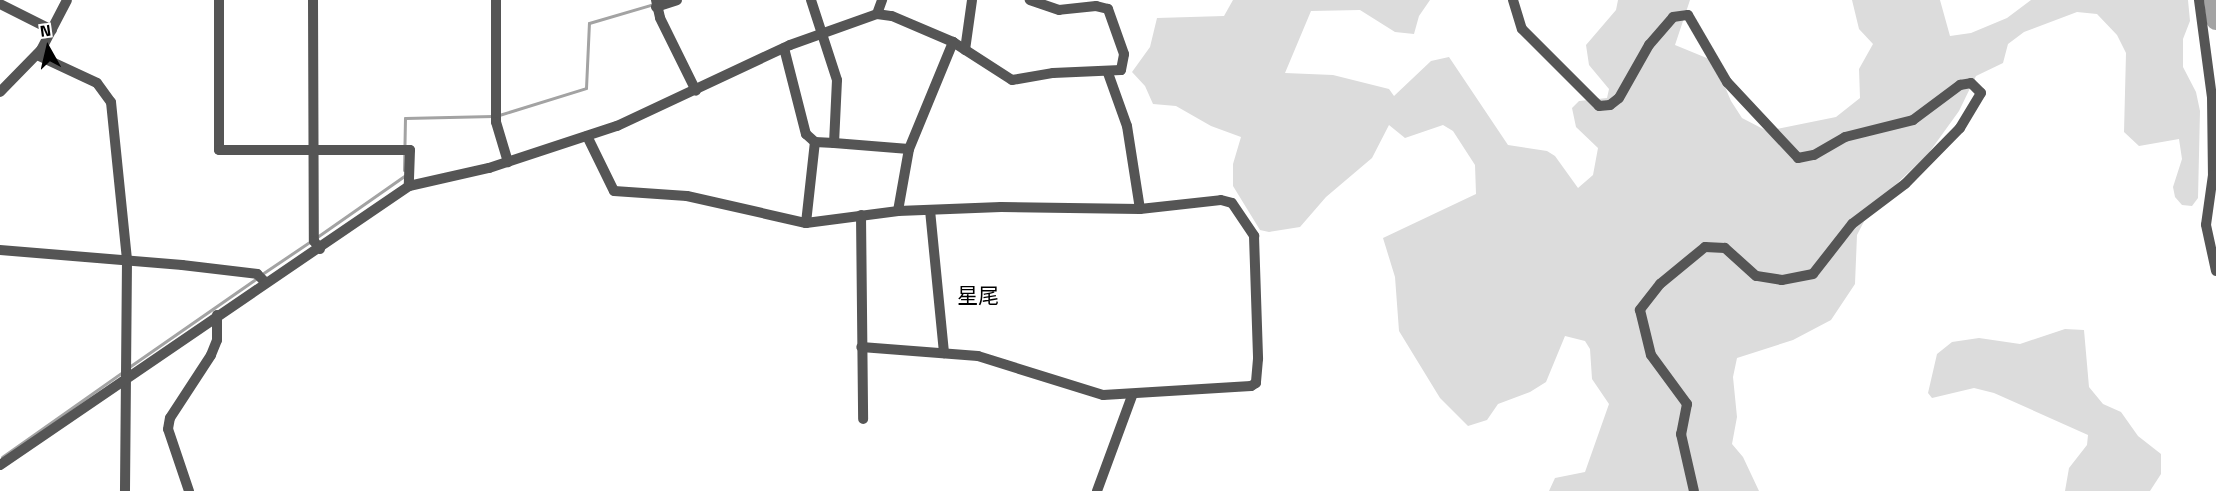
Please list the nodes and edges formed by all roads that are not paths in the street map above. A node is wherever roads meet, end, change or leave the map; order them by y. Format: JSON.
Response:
{"nodes":[{"id":1,"x":67,"y":0,"type":"edge"},
{"id":2,"x":219,"y":0,"type":"edge"},
{"id":3,"x":313,"y":0,"type":"edge"},
{"id":4,"x":496,"y":0,"type":"edge"},
{"id":5,"x":677,"y":0,"type":"edge"},
{"id":6,"x":811,"y":0,"type":"edge"},
{"id":7,"x":882,"y":0,"type":"edge"},
{"id":8,"x":972,"y":0,"type":"edge"},
{"id":9,"x":1030,"y":0,"type":"edge"},
{"id":10,"x":1514,"y":0,"type":"edge"},
{"id":11,"x":2199,"y":0,"type":"edge"},
{"id":12,"x":656,"y":3,"type":"edge"},
{"id":13,"x":0,"y":4,"type":"edge"},
{"id":14,"x":877,"y":14,"type":"junction"},
{"id":15,"x":52,"y":30,"type":"junction"},
{"id":16,"x":824,"y":32,"type":"junction"},
{"id":17,"x":953,"y":42,"type":"junction"},
{"id":18,"x":784,"y":48,"type":"junction"},
{"id":19,"x":965,"y":50,"type":"junction"},
{"id":20,"x":37,"y":55,"type":"junction"},
{"id":21,"x":1108,"y":73,"type":"junction"},
{"id":22,"x":696,"y":91,"type":"junction"},
{"id":23,"x":0,"y":92,"type":"edge"},
{"id":24,"x":587,"y":136,"type":"junction"},
{"id":25,"x":815,"y":142,"type":"junction"},
{"id":26,"x":834,"y":143,"type":"junction"},
{"id":27,"x":909,"y":148,"type":"junction"},
{"id":28,"x":313,"y":149,"type":"junction"},
{"id":29,"x":508,"y":162,"type":"junction"},
{"id":30,"x":2214,"y":175,"type":"edge"},
{"id":31,"x":409,"y":186,"type":"junction"},
{"id":32,"x":1140,"y":209,"type":"junction"},
{"id":33,"x":930,"y":210,"type":"junction"},
{"id":34,"x":898,"y":212,"type":"junction"},
{"id":35,"x":861,"y":215,"type":"junction"},
{"id":36,"x":806,"y":224,"type":"junction"},
{"id":37,"x":320,"y":249,"type":"junction"},
{"id":38,"x":0,"y":250,"type":"edge"},
{"id":39,"x":127,"y":260,"type":"junction"},
{"id":40,"x":2216,"y":271,"type":"edge"},
{"id":41,"x":264,"y":282,"type":"junction"},
{"id":42,"x":217,"y":315,"type":"junction"},
{"id":43,"x":861,"y":347,"type":"junction"},
{"id":44,"x":944,"y":353,"type":"junction"},
{"id":45,"x":128,"y":377,"type":"junction"},
{"id":46,"x":1132,"y":396,"type":"junction"},
{"id":47,"x":863,"y":419,"type":"dead end"},
{"id":48,"x":0,"y":465,"type":"edge"},
{"id":49,"x":125,"y":491,"type":"edge"},
{"id":50,"x":189,"y":491,"type":"edge"},
{"id":51,"x":1097,"y":491,"type":"edge"},
{"id":52,"x":1694,"y":491,"type":"edge"}],
"edges":[{"from":1,"to":15,"type":"street"},
{"from":2,"to":28,"type":"street"},
{"from":3,"to":28,"type":"street"},
{"from":4,"to":29,"type":"street"},
{"from":5,"to":12,"type":"street"},
{"from":6,"to":16,"type":"street"},
{"from":7,"to":14,"type":"street"},
{"from":8,"to":19,"type":"street"},
{"from":9,"to":21,"type":"street"},
{"from":10,"to":52,"type":"street"},
{"from":11,"to":30,"type":"street"},
{"from":12,"to":22,"type":"street"},
{"from":13,"to":15,"type":"street"},
{"from":14,"to":16,"type":"street"},
{"from":14,"to":17,"type":"street"},
{"from":15,"to":20,"type":"street"},
{"from":16,"to":18,"type":"street"},
{"from":16,"to":26,"type":"street"},
{"from":17,"to":19,"type":"street"},
{"from":17,"to":27,"type":"street"},
{"from":18,"to":22,"type":"street"},
{"from":18,"to":25,"type":"street"},
{"from":19,"to":21,"type":"street"},
{"from":20,"to":23,"type":"street"},
{"from":20,"to":39,"type":"street"},
{"from":21,"to":32,"type":"street"},
{"from":22,"to":24,"type":"street"},
{"from":24,"to":29,"type":"street"},
{"from":24,"to":36,"type":"street"},
{"from":25,"to":26,"type":"street"},
{"from":25,"to":36,"type":"street"},
{"from":26,"to":27,"type":"street"},
{"from":27,"to":34,"type":"street"},
{"from":28,"to":31,"type":"street"},
{"from":28,"to":37,"type":"street"},
{"from":29,"to":31,"type":"street"},
{"from":30,"to":40,"type":"street"},
{"from":31,"to":37,"type":"street"},
{"from":32,"to":33,"type":"street"},
{"from":32,"to":46,"type":"street"},
{"from":33,"to":34,"type":"street"},
{"from":33,"to":44,"type":"street"},
{"from":34,"to":35,"type":"street"},
{"from":35,"to":36,"type":"street"},
{"from":35,"to":43,"type":"street"},
{"from":37,"to":41,"type":"street"},
{"from":38,"to":39,"type":"street"},
{"from":39,"to":41,"type":"street"},
{"from":39,"to":45,"type":"street"},
{"from":41,"to":42,"type":"street"},
{"from":42,"to":45,"type":"street"},
{"from":42,"to":50,"type":"street"},
{"from":43,"to":44,"type":"street"},
{"from":43,"to":47,"type":"street"},
{"from":44,"to":46,"type":"street"},
{"from":45,"to":48,"type":"street"},
{"from":45,"to":49,"type":"street"},
{"from":46,"to":51,"type":"street"}]}
